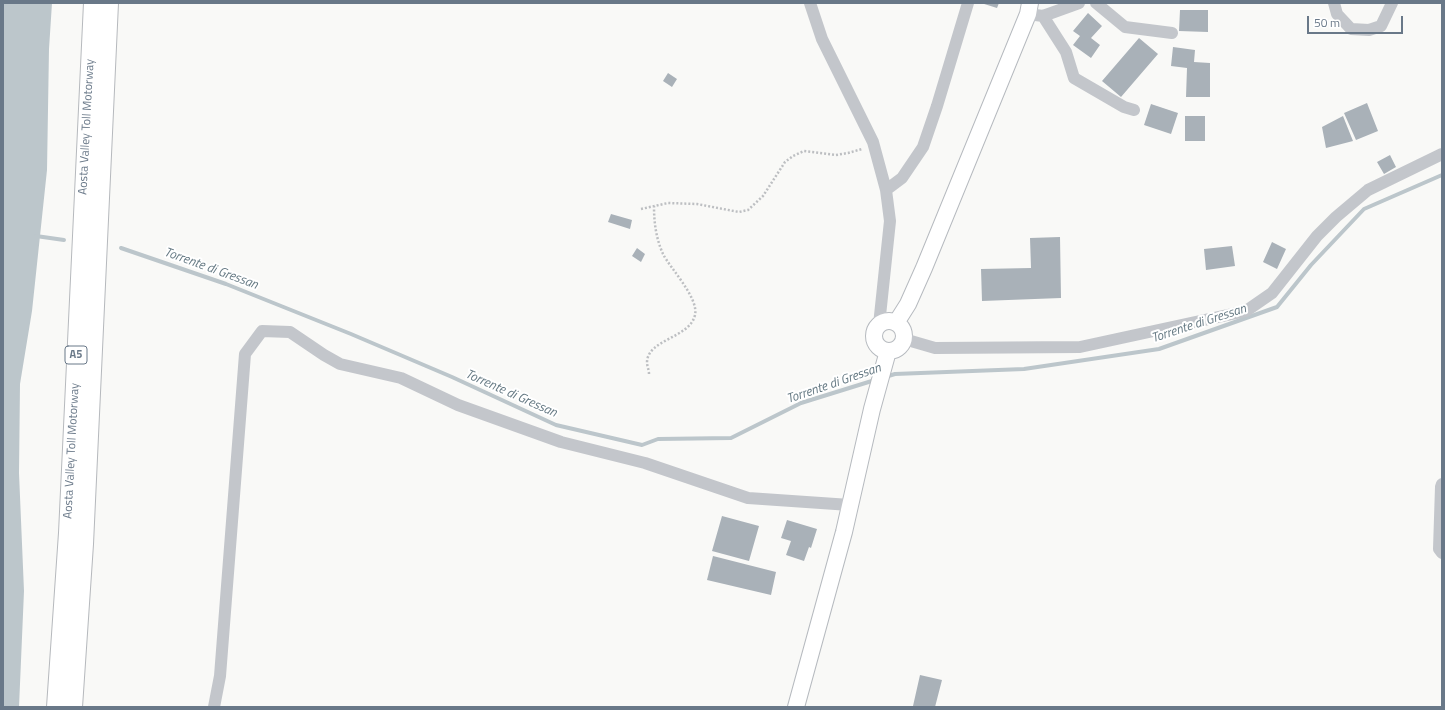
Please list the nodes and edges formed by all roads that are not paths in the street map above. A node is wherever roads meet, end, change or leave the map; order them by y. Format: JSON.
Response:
{"nodes":[{"id":1,"x":93,"y":3,"type":"edge"},
{"id":2,"x":109,"y":3,"type":"edge"},
{"id":3,"x":810,"y":3,"type":"edge"},
{"id":4,"x":968,"y":3,"type":"edge"},
{"id":5,"x":1079,"y":3,"type":"edge"},
{"id":6,"x":1096,"y":3,"type":"edge"},
{"id":7,"x":1334,"y":3,"type":"edge"},
{"id":8,"x":1392,"y":3,"type":"edge"},
{"id":9,"x":1034,"y":11,"type":"edge"},
{"id":10,"x":1172,"y":33,"type":"dead end"},
{"id":11,"x":1134,"y":110,"type":"dead end"},
{"id":12,"x":1442,"y":154,"type":"edge"},
{"id":13,"x":886,"y":190,"type":"junction"},
{"id":14,"x":896,"y":323,"type":"junction"},
{"id":15,"x":879,"y":324,"type":"junction"},
{"id":16,"x":904,"y":339,"type":"junction"},
{"id":17,"x":888,"y":351,"type":"junction"},
{"id":18,"x":1442,"y":484,"type":"edge"},
{"id":19,"x":850,"y":505,"type":"junction"},
{"id":20,"x":1442,"y":553,"type":"edge"},
{"id":21,"x":56,"y":707,"type":"edge"},
{"id":22,"x":73,"y":707,"type":"edge"},
{"id":23,"x":214,"y":707,"type":"edge"},
{"id":24,"x":796,"y":707,"type":"edge"}],
"edges":[{"from":1,"to":21,"type":"highway","name":"Aosta Valley Toll Motorway","number":"A5"},
{"from":2,"to":22,"type":"highway","name":"Aosta Valley Toll Motorway","number":"A5"},
{"from":3,"to":13,"type":"street"},
{"from":4,"to":13,"type":"street"},
{"from":5,"to":9,"type":"street"},
{"from":6,"to":10,"type":"street"},
{"from":7,"to":8,"type":"street"},
{"from":9,"to":11,"type":"street"},
{"from":9,"to":14,"type":"main road"},
{"from":12,"to":16,"type":"street"},
{"from":13,"to":15,"type":"street"},
{"from":14,"to":15,"type":"main road"},
{"from":14,"to":16,"type":"main road"},
{"from":15,"to":17,"type":"main road"},
{"from":16,"to":17,"type":"main road"},
{"from":17,"to":19,"type":"main road"},
{"from":18,"to":20,"type":"street"},
{"from":19,"to":23,"type":"street"},
{"from":19,"to":24,"type":"main road"}]}
